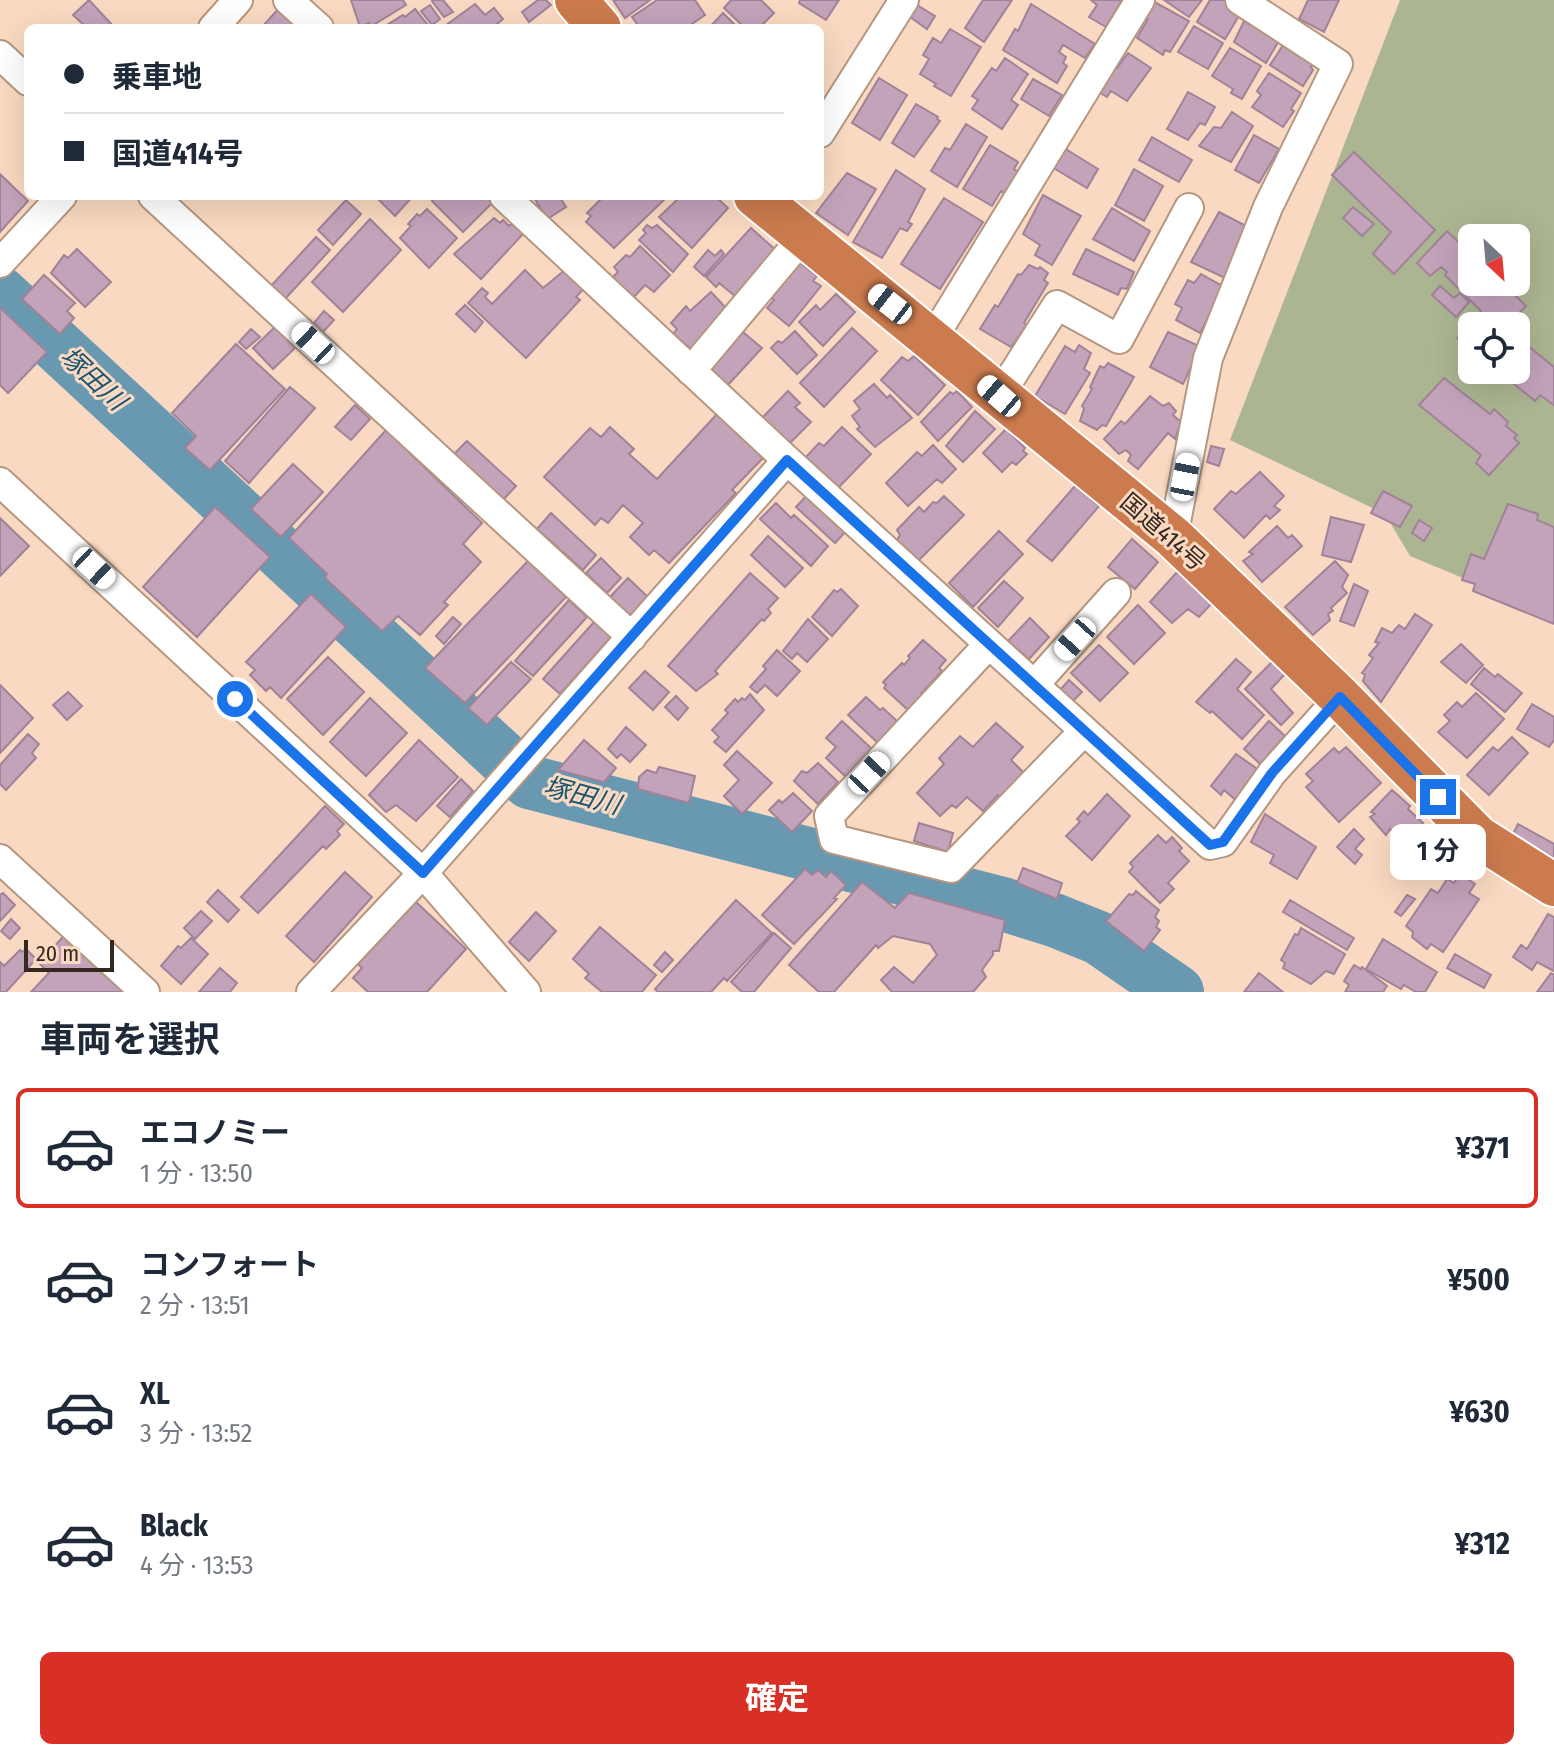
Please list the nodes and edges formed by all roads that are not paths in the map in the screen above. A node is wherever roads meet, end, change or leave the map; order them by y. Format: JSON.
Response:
{"nodes":[{"id":1,"x":238,"y":0,"type":"edge"},
{"id":2,"x":288,"y":0,"type":"edge"},
{"id":3,"x":576,"y":0,"type":"edge"},
{"id":4,"x":904,"y":0,"type":"edge"},
{"id":5,"x":1140,"y":0,"type":"edge"},
{"id":6,"x":1240,"y":0,"type":"edge"},
{"id":7,"x":217,"y":24,"type":"edge"},
{"id":8,"x":315,"y":24,"type":"edge"},
{"id":9,"x":597,"y":24,"type":"edge"},
{"id":10,"x":0,"y":55,"type":"edge"},
{"id":11,"x":24,"y":77,"type":"edge"},
{"id":12,"x":824,"y":127,"type":"edge"},
{"id":13,"x":58,"y":200,"type":"edge"},
{"id":14,"x":157,"y":200,"type":"edge"},
{"id":15,"x":508,"y":200,"type":"edge"},
{"id":16,"x":769,"y":201,"type":"edge"},
{"id":17,"x":1189,"y":208,"type":"dead end"},
{"id":18,"x":804,"y":236,"type":"junction"},
{"id":19,"x":0,"y":263,"type":"edge"},
{"id":20,"x":933,"y":338,"type":"junction"},
{"id":21,"x":691,"y":371,"type":"junction"},
{"id":22,"x":999,"y":396,"type":"junction"},
{"id":23,"x":787,"y":460,"type":"junction"},
{"id":24,"x":0,"y":482,"type":"edge"},
{"id":25,"x":1173,"y":537,"type":"junction"},
{"id":26,"x":1116,"y":593,"type":"dead end"},
{"id":27,"x":632,"y":637,"type":"junction"},
{"id":28,"x":989,"y":644,"type":"junction"},
{"id":29,"x":1034,"y":685,"type":"junction"},
{"id":30,"x":1340,"y":697,"type":"junction"},
{"id":31,"x":1084,"y":731,"type":"junction"},
{"id":32,"x":0,"y":859,"type":"edge"},
{"id":33,"x":423,"y":873,"type":"junction"},
{"id":34,"x":1554,"y":885,"type":"edge"},
{"id":35,"x":145,"y":992,"type":"edge"},
{"id":36,"x":311,"y":992,"type":"edge"},
{"id":37,"x":526,"y":992,"type":"edge"}],
"edges":[{"from":1,"to":7,"type":"street"},
{"from":2,"to":8,"type":"street"},
{"from":3,"to":9,"type":"highway"},
{"from":4,"to":12,"type":"street"},
{"from":5,"to":20,"type":"street"},
{"from":6,"to":25,"type":"street"},
{"from":10,"to":11,"type":"street"},
{"from":13,"to":19,"type":"street"},
{"from":14,"to":27,"type":"street"},
{"from":15,"to":21,"type":"street"},
{"from":16,"to":18,"type":"highway","name":"国道414号"},
{"from":17,"to":22,"type":"street"},
{"from":18,"to":20,"type":"highway","name":"国道414号"},
{"from":18,"to":21,"type":"street"},
{"from":20,"to":22,"type":"highway","name":"国道414号"},
{"from":21,"to":23,"type":"street"},
{"from":22,"to":25,"type":"highway","name":"国道414号"},
{"from":23,"to":27,"type":"street"},
{"from":23,"to":28,"type":"street"},
{"from":24,"to":33,"type":"street"},
{"from":25,"to":30,"type":"highway","name":"国道414号"},
{"from":26,"to":29,"type":"street"},
{"from":27,"to":33,"type":"street"},
{"from":28,"to":29,"type":"street"},
{"from":28,"to":31,"type":"street"},
{"from":29,"to":31,"type":"street"},
{"from":30,"to":31,"type":"street"},
{"from":30,"to":34,"type":"highway","name":"国道414号"},
{"from":32,"to":35,"type":"street"},
{"from":33,"to":36,"type":"street"},
{"from":33,"to":37,"type":"street"}]}
